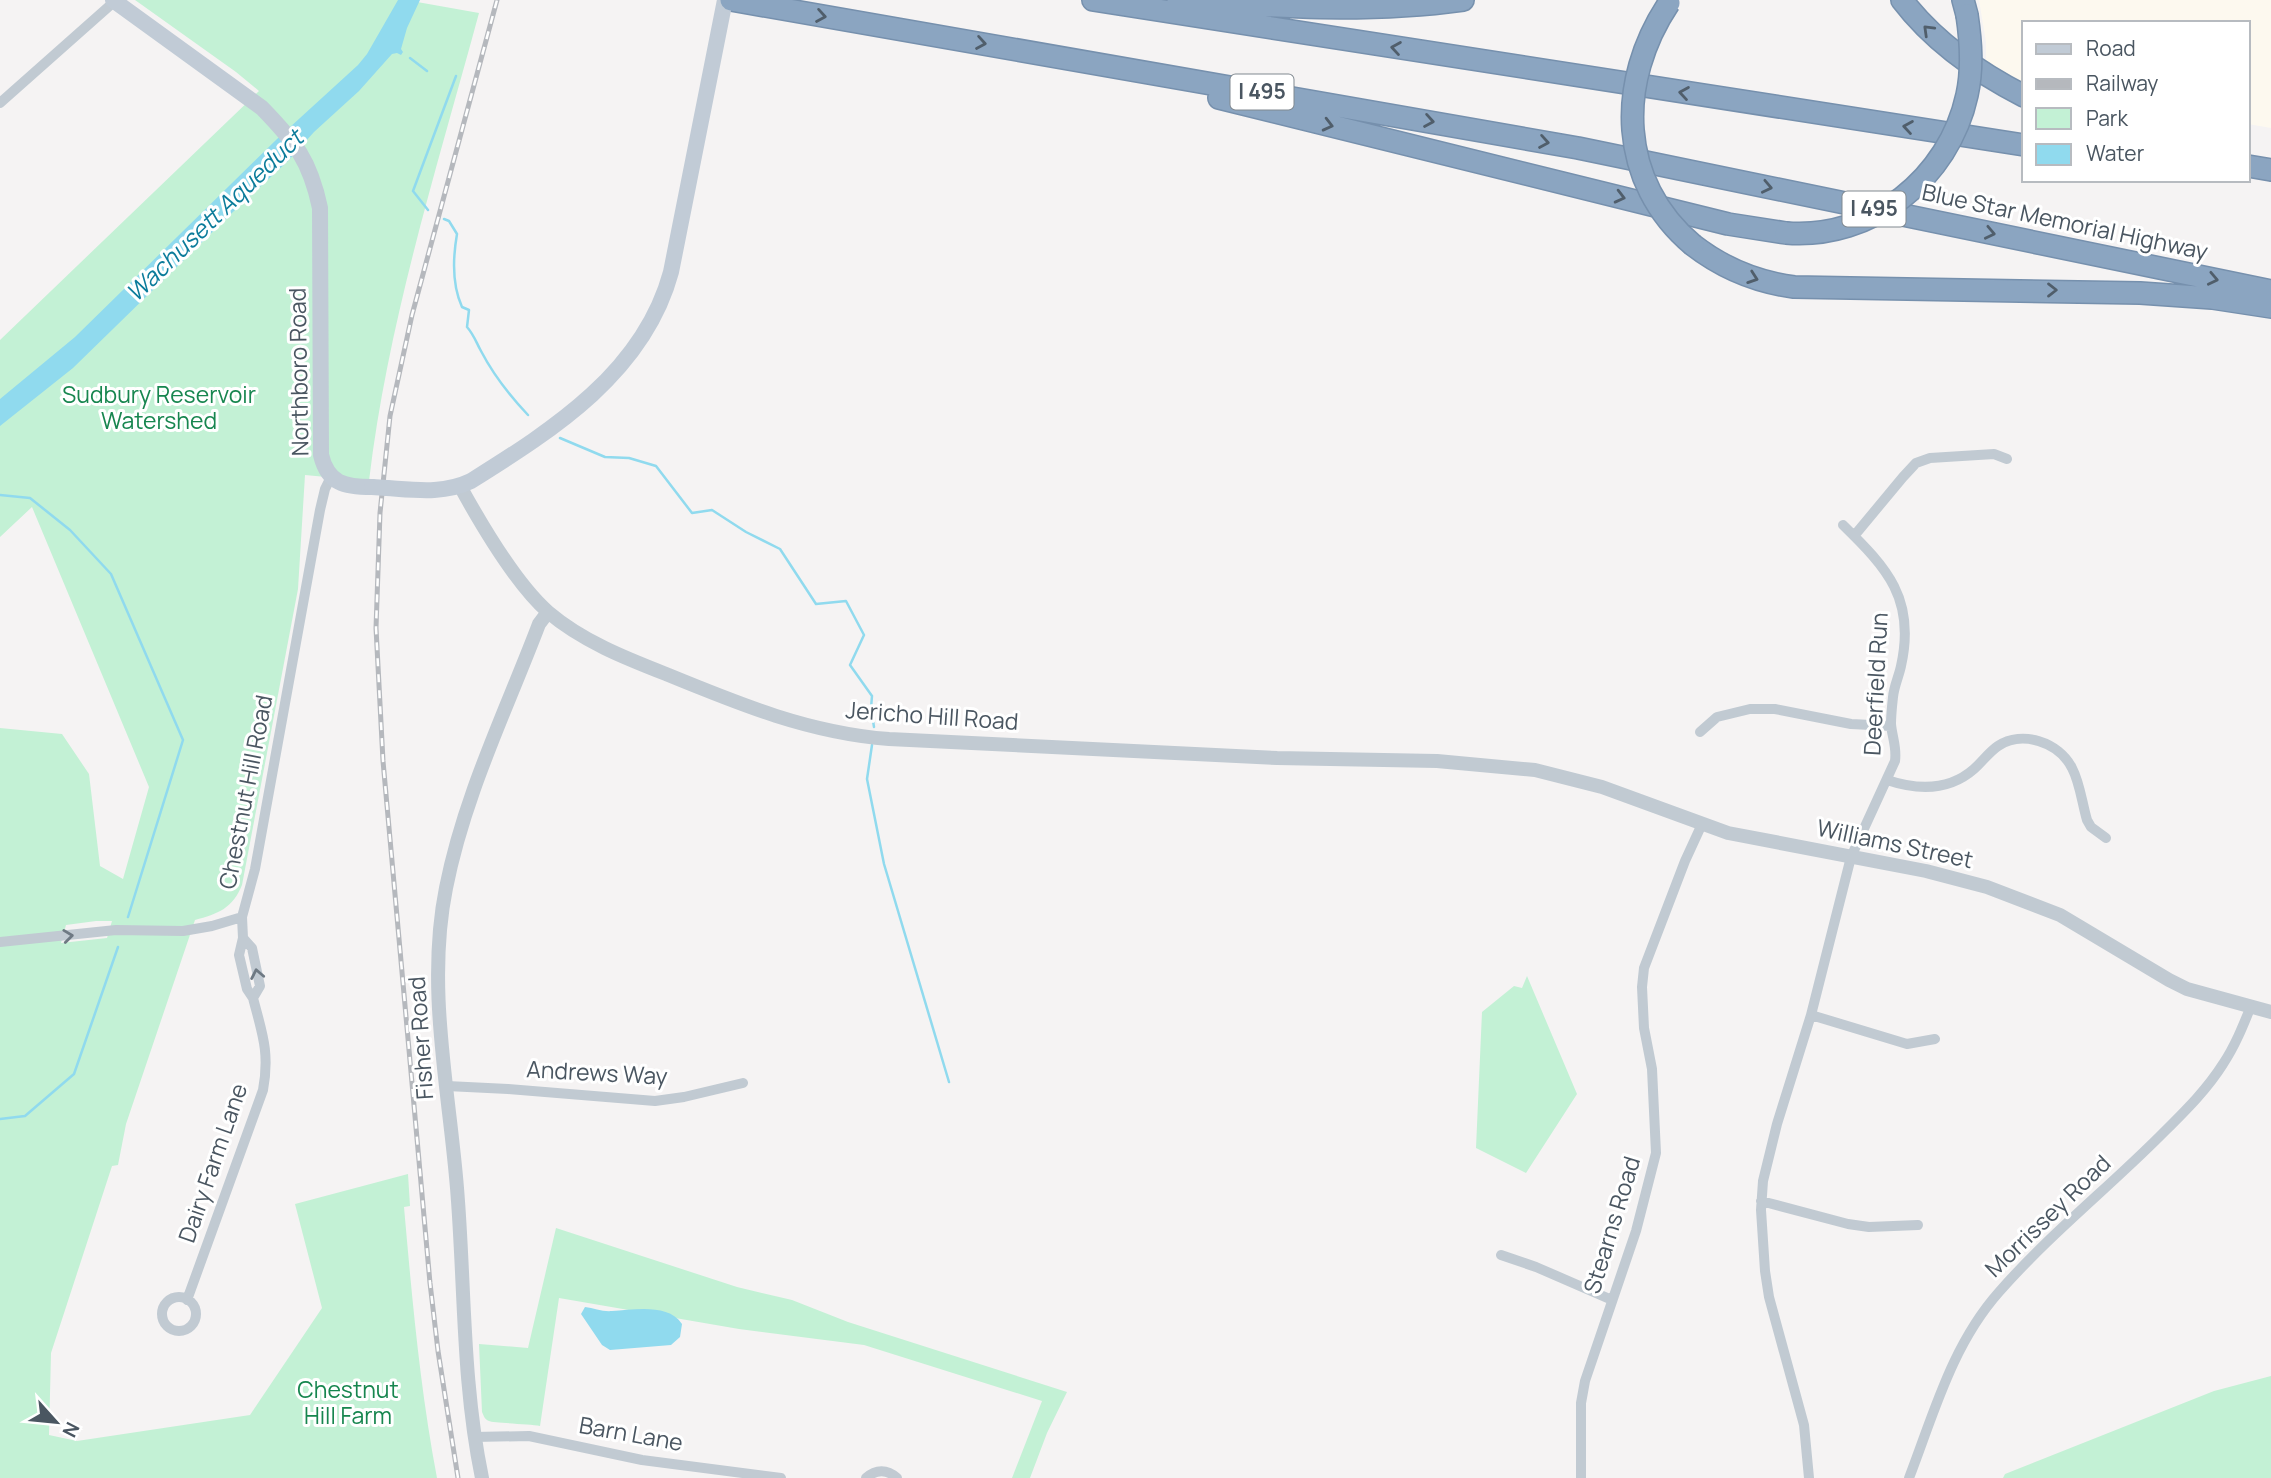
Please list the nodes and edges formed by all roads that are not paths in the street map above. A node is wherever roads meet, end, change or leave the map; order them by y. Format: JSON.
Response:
{"nodes":[{"id":1,"x":725,"y":0,"type":"edge"},
{"id":2,"x":731,"y":0,"type":"edge"},
{"id":3,"x":1093,"y":0,"type":"edge"},
{"id":4,"x":1178,"y":0,"type":"edge"},
{"id":5,"x":1463,"y":0,"type":"edge"},
{"id":6,"x":1902,"y":0,"type":"edge"},
{"id":7,"x":114,"y":1,"type":"edge"},
{"id":8,"x":1670,"y":1,"type":"edge"},
{"id":9,"x":1965,"y":7,"type":"edge"},
{"id":10,"x":1048,"y":55,"type":"junction"},
{"id":11,"x":2022,"y":95,"type":"edge"},
{"id":12,"x":0,"y":103,"type":"edge"},
{"id":13,"x":2022,"y":145,"type":"edge"},
{"id":14,"x":2250,"y":166,"type":"edge"},
{"id":15,"x":2271,"y":170,"type":"edge"},
{"id":16,"x":2250,"y":180,"type":"edge"},
{"id":17,"x":2271,"y":183,"type":"edge"},
{"id":18,"x":2271,"y":291,"type":"edge"},
{"id":19,"x":2271,"y":307,"type":"edge"},
{"id":20,"x":2007,"y":459,"type":"dead end"},
{"id":21,"x":331,"y":477,"type":"junction"},
{"id":22,"x":460,"y":486,"type":"junction"},
{"id":23,"x":1843,"y":525,"type":"dead end"},
{"id":24,"x":1854,"y":536,"type":"junction"},
{"id":25,"x":548,"y":611,"type":"junction"},
{"id":26,"x":1891,"y":726,"type":"junction"},
{"id":27,"x":1700,"y":732,"type":"dead end"},
{"id":28,"x":1493,"y":766,"type":"joint"},
{"id":29,"x":1887,"y":780,"type":"junction"},
{"id":30,"x":1702,"y":824,"type":"junction"},
{"id":31,"x":2106,"y":838,"type":"dead end"},
{"id":32,"x":1851,"y":857,"type":"junction"},
{"id":33,"x":242,"y":917,"type":"junction"},
{"id":34,"x":0,"y":942,"type":"edge"},
{"id":35,"x":2251,"y":1006,"type":"junction"},
{"id":36,"x":2271,"y":1012,"type":"edge"},
{"id":37,"x":1811,"y":1014,"type":"junction"},
{"id":38,"x":1935,"y":1039,"type":"dead end"},
{"id":39,"x":743,"y":1083,"type":"dead end"},
{"id":40,"x":447,"y":1086,"type":"junction"},
{"id":41,"x":1761,"y":1201,"type":"junction"},
{"id":42,"x":1918,"y":1225,"type":"dead end"},
{"id":43,"x":1501,"y":1255,"type":"dead end"},
{"id":44,"x":187,"y":1300,"type":"dead end"},
{"id":45,"x":1612,"y":1300,"type":"junction"},
{"id":46,"x":474,"y":1437,"type":"junction"},
{"id":47,"x":709,"y":1474,"type":"edge"},
{"id":48,"x":482,"y":1478,"type":"edge"},
{"id":49,"x":781,"y":1478,"type":"edge"},
{"id":50,"x":866,"y":1478,"type":"edge"},
{"id":51,"x":897,"y":1478,"type":"edge"},
{"id":52,"x":1581,"y":1478,"type":"edge"},
{"id":53,"x":1809,"y":1478,"type":"edge"},
{"id":54,"x":1909,"y":1478,"type":"edge"}],
"edges":[{"from":1,"to":22,"type":"main road","name":"Northboro Road"},
{"from":2,"to":10,"type":"highway","number":"I 495","one_way":true},
{"from":13,"to":3,"type":"highway","one_way":true},
{"from":4,"to":5,"type":"highway"},
{"from":11,"to":6,"type":"highway","one_way":true},
{"from":7,"to":12,"type":"street","name":"Northboro Road"},
{"from":7,"to":21,"type":"main road","name":"Northboro Road"},
{"from":8,"to":19,"type":"highway","one_way":true,"bridge":true},
{"from":10,"to":9,"type":"highway","one_way":true,"bridge":true},
{"from":10,"to":18,"type":"highway","name":"Blue Star Memorial Highway","number":"I 495","one_way":true},
{"from":14,"to":15,"type":"highway"},
{"from":16,"to":17,"type":"highway"},
{"from":20,"to":24,"type":"street"},
{"from":21,"to":22,"type":"main road","name":"Northboro Road"},
{"from":21,"to":33,"type":"street","name":"Chestnut Hill Road"},
{"from":22,"to":25,"type":"street","name":"Jericho Hill Road"},
{"from":23,"to":24,"type":"street","name":"Deerfield Run"},
{"from":24,"to":26,"type":"street","name":"Deerfield Run"},
{"from":25,"to":28,"type":"street","name":"Jericho Hill Road"},
{"from":25,"to":40,"type":"street","name":"Fisher Road"},
{"from":26,"to":27,"type":"street"},
{"from":26,"to":29,"type":"street","name":"Deerfield Run"},
{"from":28,"to":30,"type":"street","name":"Williams Street"},
{"from":29,"to":31,"type":"street"},
{"from":29,"to":32,"type":"street","name":"Deerfield Run"},
{"from":30,"to":32,"type":"street","name":"Williams Street"},
{"from":30,"to":45,"type":"street","name":"Stearns Road"},
{"from":32,"to":35,"type":"street","name":"Williams Street"},
{"from":32,"to":37,"type":"street"},
{"from":34,"to":33,"type":"street","name":"Chestnut Hill Road","one_way":true},
{"from":33,"to":44,"type":"street","name":"Dairy Farm Lane"},
{"from":35,"to":36,"type":"street","name":"Williams Street"},
{"from":35,"to":54,"type":"street","name":"Morrissey Road"},
{"from":37,"to":38,"type":"street"},
{"from":37,"to":41,"type":"street"},
{"from":39,"to":40,"type":"street","name":"Andrews Way"},
{"from":40,"to":46,"type":"street","name":"Fisher Road"},
{"from":41,"to":42,"type":"street"},
{"from":41,"to":53,"type":"street"},
{"from":43,"to":45,"type":"street"},
{"from":45,"to":52,"type":"street","name":"Stearns Road"},
{"from":46,"to":47,"type":"street","name":"Barn Lane"},
{"from":46,"to":48,"type":"street","name":"Fisher Road"},
{"from":47,"to":49,"type":"street","name":"Barn Lane"},
{"from":50,"to":51,"type":"street"}]}
